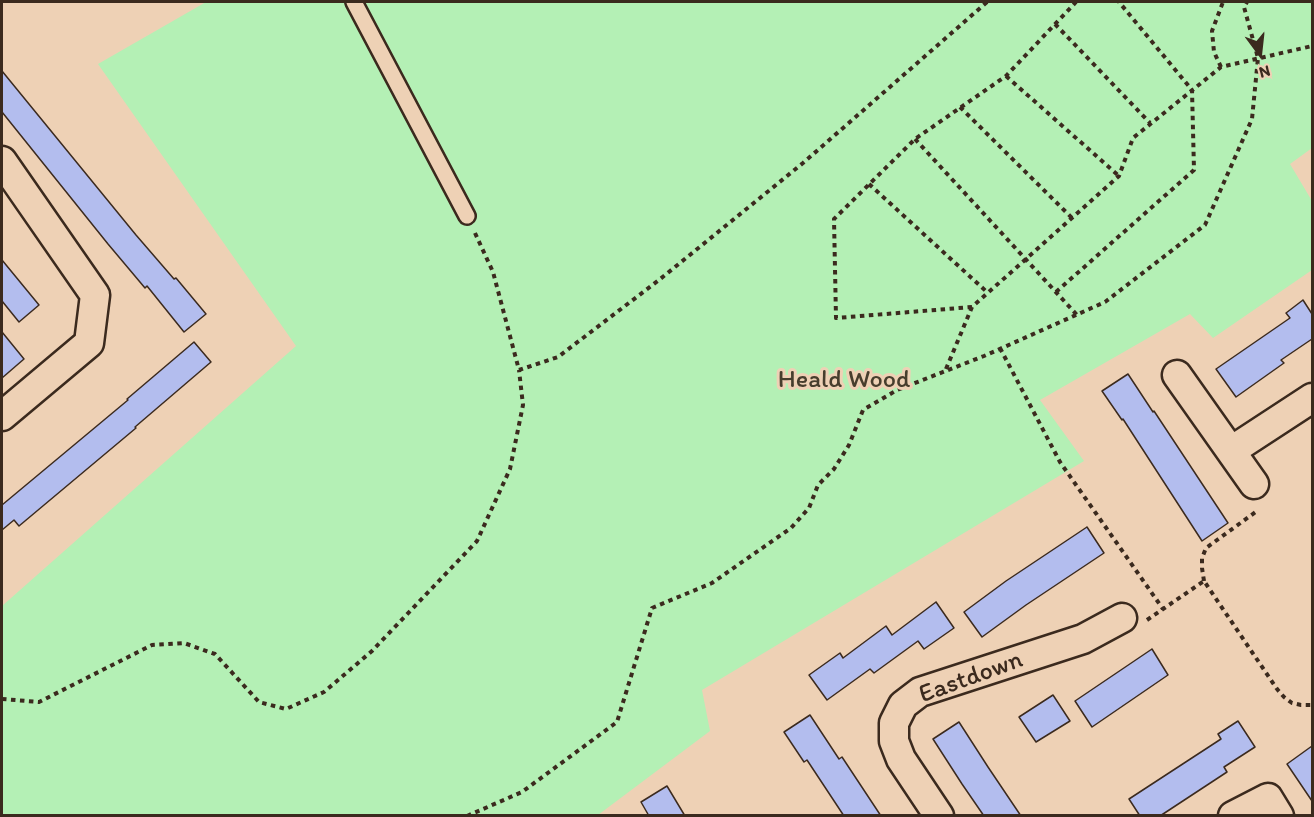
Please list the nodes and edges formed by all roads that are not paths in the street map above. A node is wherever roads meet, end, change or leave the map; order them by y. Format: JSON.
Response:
{"nodes":[{"id":1,"x":354,"y":2,"type":"edge"},
{"id":2,"x":2,"y":161,"type":"edge"},
{"id":3,"x":467,"y":216,"type":"road end"},
{"id":4,"x":1177,"y":375,"type":"dead end"},
{"id":5,"x":1312,"y":398,"type":"edge"},
{"id":6,"x":2,"y":416,"type":"edge"},
{"id":7,"x":1231,"y":451,"type":"junction"},
{"id":8,"x":1254,"y":484,"type":"road end"},
{"id":9,"x":1122,"y":618,"type":"road end"},
{"id":10,"x":939,"y":816,"type":"edge"},
{"id":11,"x":1233,"y":816,"type":"edge"},
{"id":12,"x":1279,"y":816,"type":"edge"}],
"edges":[{"from":1,"to":3,"type":"lane"},
{"from":2,"to":6,"type":"street"},
{"from":4,"to":7,"type":"street"},
{"from":5,"to":7,"type":"street"},
{"from":7,"to":8,"type":"street"},
{"from":9,"to":10,"type":"street","name":"Eastdown"},
{"from":11,"to":12,"type":"street"}]}
